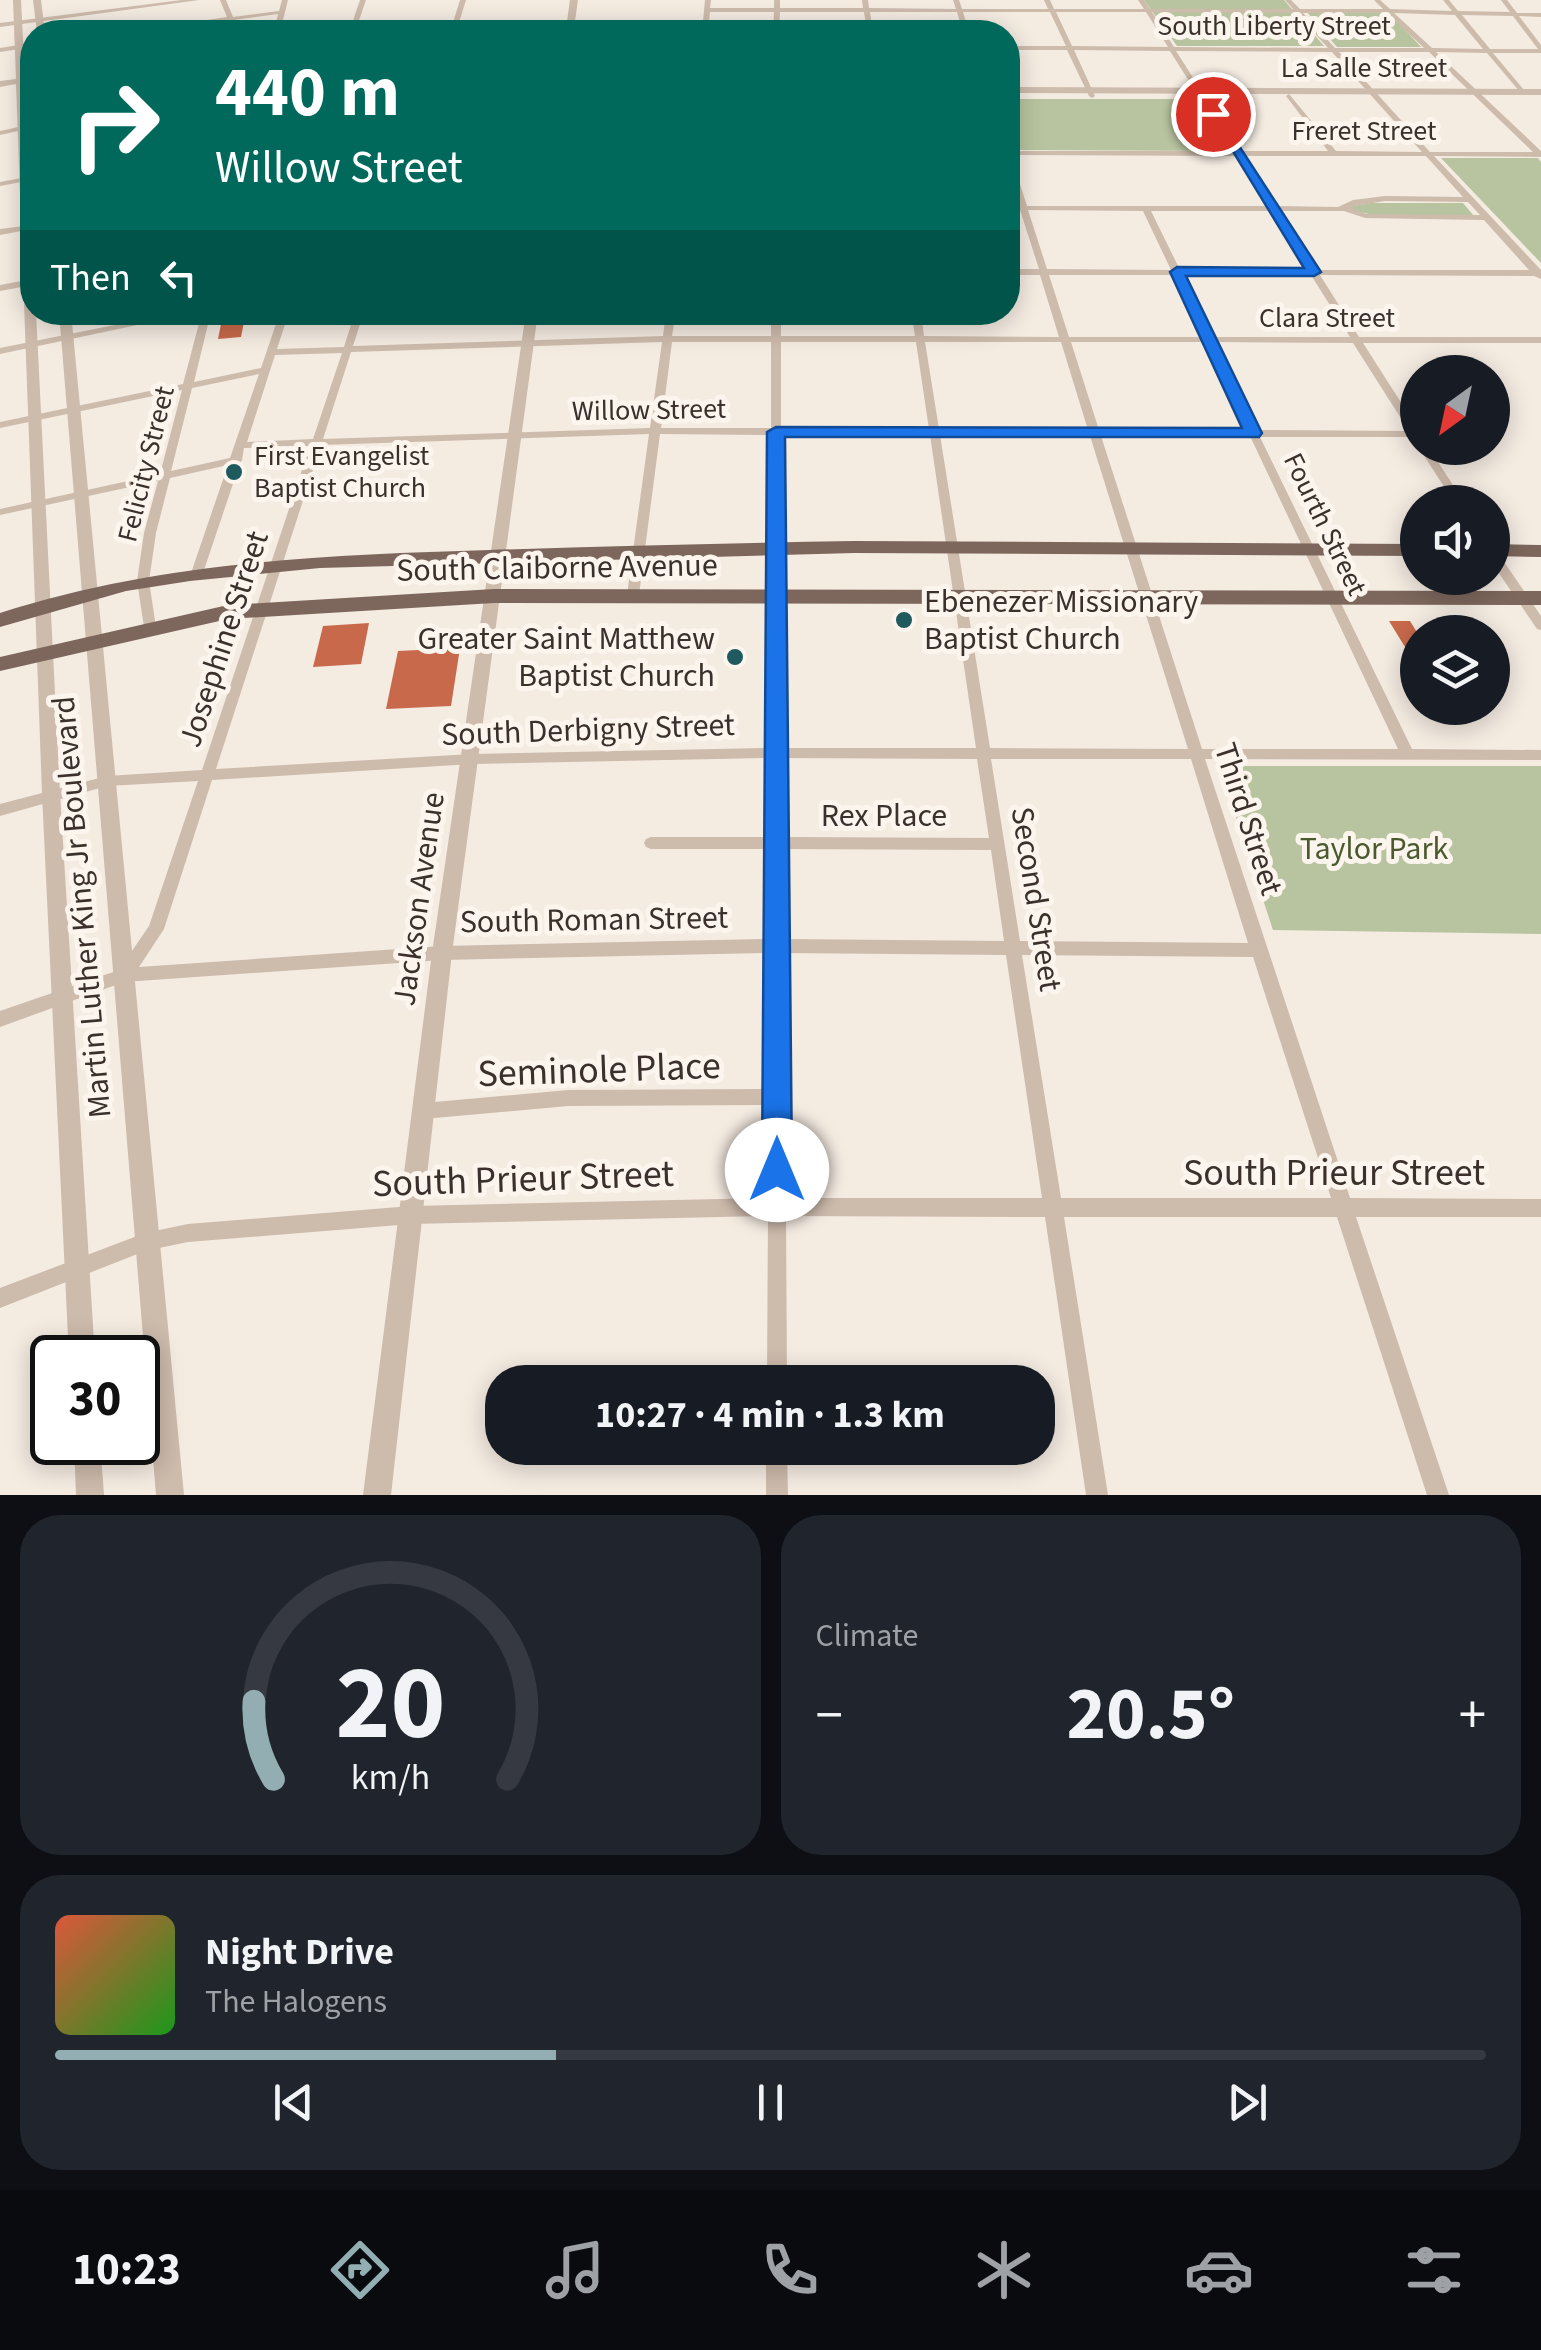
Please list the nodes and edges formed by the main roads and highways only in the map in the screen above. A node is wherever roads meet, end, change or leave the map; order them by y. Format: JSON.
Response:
{"nodes":[{"id":1,"x":1400,"y":550,"type":"edge"},
{"id":2,"x":1541,"y":550,"type":"edge"},
{"id":3,"x":1510,"y":551,"type":"edge"},
{"id":4,"x":1532,"y":598,"type":"edge"},
{"id":5,"x":5,"y":617,"type":"edge"},
{"id":6,"x":0,"y":664,"type":"edge"}],
"edges":[{"from":1,"to":5,"type":"main road","name":"South Claiborne Avenue"},
{"from":2,"to":3,"type":"main road"},
{"from":4,"to":6,"type":"main road","name":"South Claiborne Avenue"}]}
